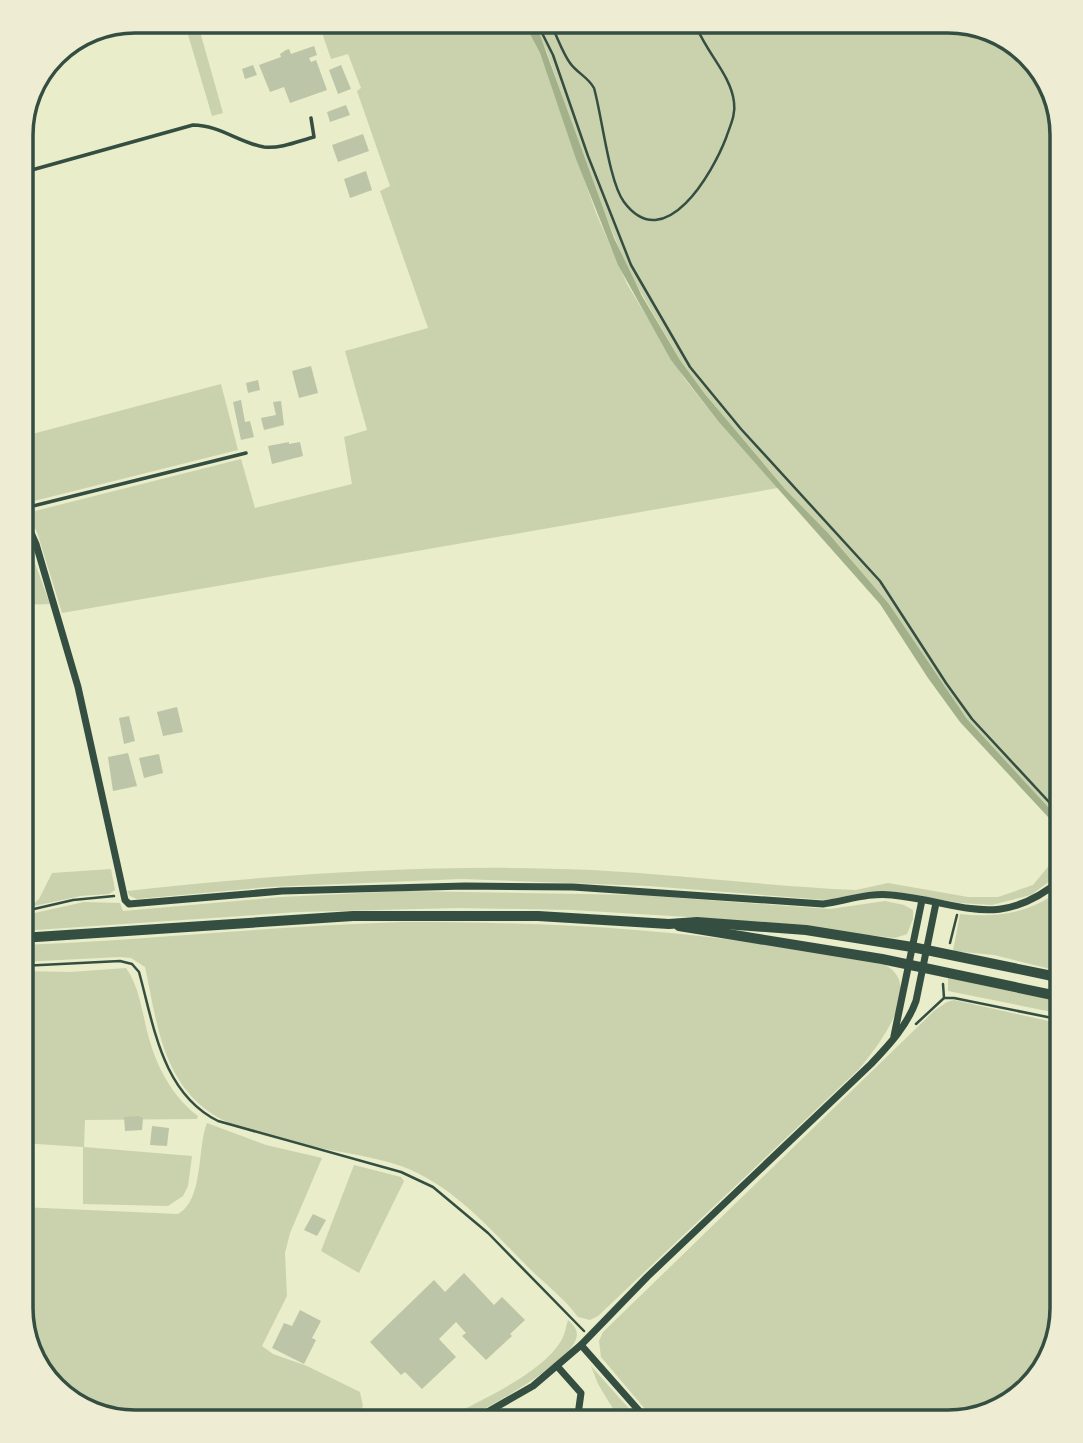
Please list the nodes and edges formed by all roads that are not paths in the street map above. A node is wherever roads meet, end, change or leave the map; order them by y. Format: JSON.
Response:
{"nodes":[{"id":1,"x":310,"y":118,"type":"dead end"},
{"id":2,"x":33,"y":170,"type":"edge"},
{"id":3,"x":246,"y":453,"type":"dead end"},
{"id":4,"x":33,"y":507,"type":"edge"},
{"id":5,"x":33,"y":537,"type":"edge"},
{"id":6,"x":1050,"y":889,"type":"edge"},
{"id":7,"x":922,"y":900,"type":"junction"},
{"id":8,"x":936,"y":903,"type":"junction"},
{"id":9,"x":669,"y":924,"type":"junction"},
{"id":10,"x":33,"y":937,"type":"edge"},
{"id":11,"x":912,"y":947,"type":"junction"},
{"id":12,"x":927,"y":950,"type":"junction"},
{"id":13,"x":909,"y":964,"type":"junction"},
{"id":14,"x":924,"y":967,"type":"junction"},
{"id":15,"x":1050,"y":976,"type":"edge"},
{"id":16,"x":1050,"y":993,"type":"edge"},
{"id":17,"x":893,"y":1040,"type":"junction"},
{"id":18,"x":581,"y":1345,"type":"junction"},
{"id":19,"x":557,"y":1366,"type":"junction"},
{"id":20,"x":492,"y":1410,"type":"edge"},
{"id":21,"x":579,"y":1410,"type":"edge"},
{"id":22,"x":638,"y":1410,"type":"edge"}],
"edges":[{"from":1,"to":2,"type":"lane"},
{"from":3,"to":4,"type":"lane"},
{"from":5,"to":7,"type":"street"},
{"from":6,"to":8,"type":"street"},
{"from":7,"to":8,"type":"street"},
{"from":7,"to":11,"type":"street"},
{"from":8,"to":12,"type":"street"},
{"from":9,"to":10,"type":"main road"},
{"from":9,"to":11,"type":"main road"},
{"from":9,"to":13,"type":"main road"},
{"from":11,"to":12,"type":"main road"},
{"from":11,"to":13,"type":"street"},
{"from":12,"to":14,"type":"street"},
{"from":12,"to":15,"type":"main road"},
{"from":13,"to":14,"type":"main road"},
{"from":13,"to":17,"type":"street"},
{"from":14,"to":16,"type":"main road"},
{"from":14,"to":17,"type":"street"},
{"from":17,"to":18,"type":"street"},
{"from":18,"to":19,"type":"street"},
{"from":18,"to":22,"type":"street"},
{"from":19,"to":20,"type":"street"},
{"from":19,"to":21,"type":"street"}]}
